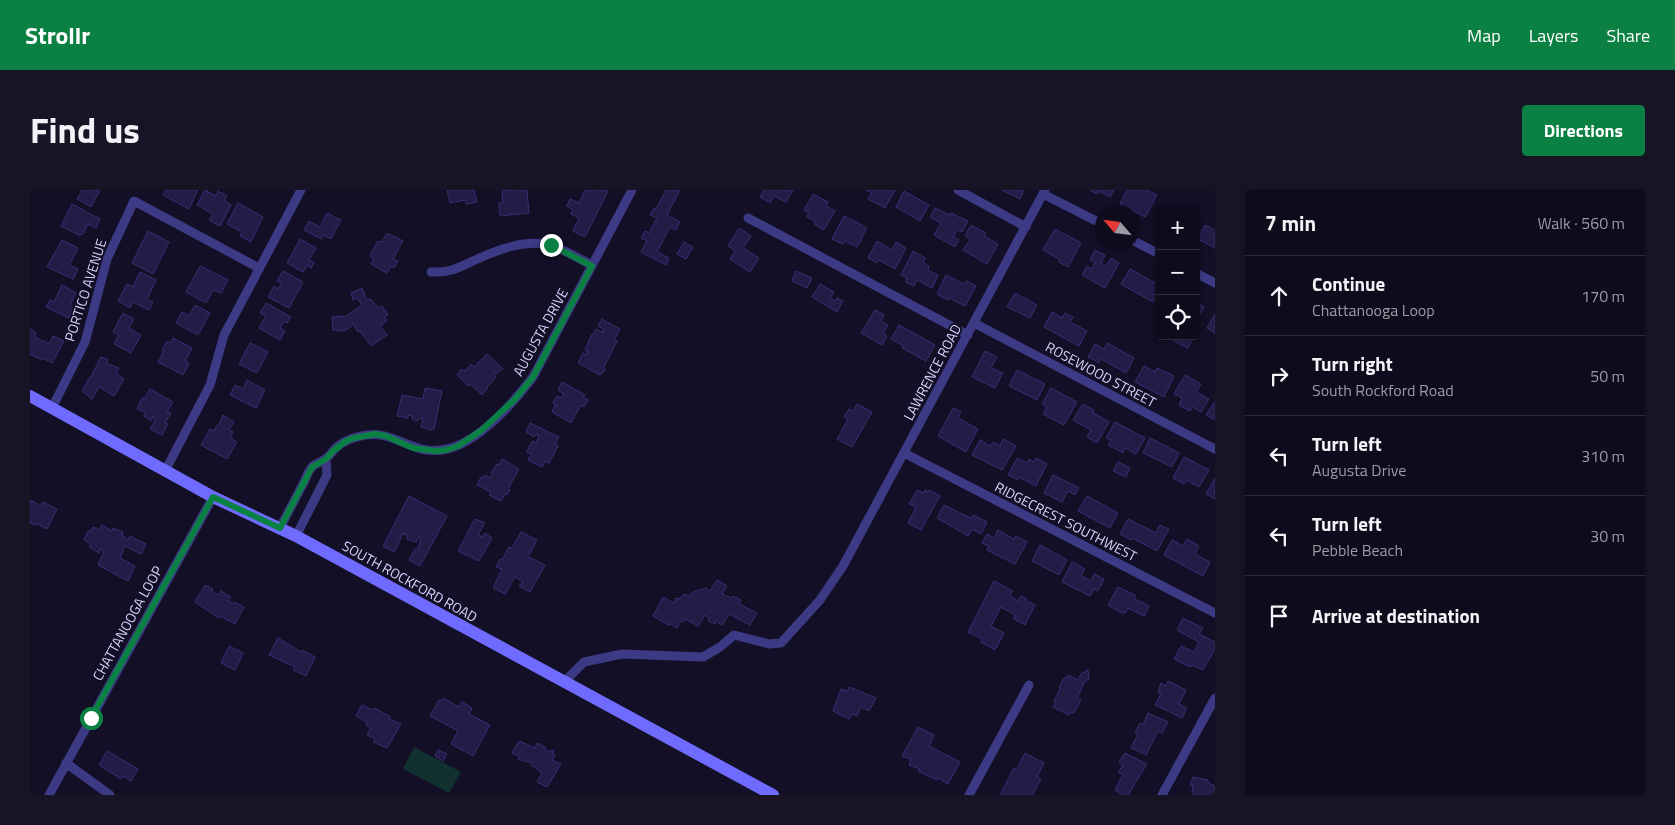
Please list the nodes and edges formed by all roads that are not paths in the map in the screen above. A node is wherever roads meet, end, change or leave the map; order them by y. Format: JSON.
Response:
{"nodes":[{"id":1,"x":301,"y":190,"type":"edge"},
{"id":2,"x":632,"y":190,"type":"edge"},
{"id":3,"x":958,"y":190,"type":"edge"},
{"id":4,"x":1044,"y":192,"type":"edge"},
{"id":5,"x":748,"y":218,"type":"dead end"},
{"id":6,"x":1095,"y":220,"type":"edge"},
{"id":7,"x":1026,"y":227,"type":"junction"},
{"id":8,"x":1140,"y":244,"type":"edge"},
{"id":9,"x":1155,"y":252,"type":"edge"},
{"id":10,"x":592,"y":266,"type":"junction"},
{"id":11,"x":259,"y":268,"type":"junction"},
{"id":12,"x":430,"y":272,"type":"dead end"},
{"id":13,"x":1200,"y":275,"type":"edge"},
{"id":14,"x":1215,"y":283,"type":"edge"},
{"id":15,"x":974,"y":323,"type":"junction"},
{"id":16,"x":968,"y":335,"type":"junction"},
{"id":17,"x":30,"y":396,"type":"edge"},
{"id":18,"x":52,"y":408,"type":"junction"},
{"id":19,"x":1215,"y":449,"type":"edge"},
{"id":20,"x":904,"y":453,"type":"junction"},
{"id":21,"x":326,"y":459,"type":"junction"},
{"id":22,"x":166,"y":471,"type":"junction"},
{"id":23,"x":213,"y":497,"type":"junction"},
{"id":24,"x":280,"y":528,"type":"junction"},
{"id":25,"x":296,"y":536,"type":"junction"},
{"id":26,"x":1215,"y":614,"type":"edge"},
{"id":27,"x":564,"y":682,"type":"junction"},
{"id":28,"x":1029,"y":685,"type":"dead end"},
{"id":29,"x":1215,"y":698,"type":"edge"},
{"id":30,"x":66,"y":763,"type":"junction"},
{"id":31,"x":48,"y":795,"type":"edge"},
{"id":32,"x":110,"y":795,"type":"edge"},
{"id":33,"x":773,"y":795,"type":"edge"},
{"id":34,"x":969,"y":795,"type":"edge"},
{"id":35,"x":1162,"y":795,"type":"edge"}],
"edges":[{"from":1,"to":11,"type":"street"},
{"from":2,"to":10,"type":"street","name":"AUGUSTA DRIVE"},
{"from":3,"to":7,"type":"street"},
{"from":4,"to":6,"type":"street"},
{"from":4,"to":7,"type":"street","name":"LAWRENCE ROAD"},
{"from":5,"to":16,"type":"street"},
{"from":7,"to":15,"type":"street","name":"LAWRENCE ROAD"},
{"from":8,"to":9,"type":"street"},
{"from":10,"to":12,"type":"street"},
{"from":10,"to":21,"type":"street","name":"AUGUSTA DRIVE"},
{"from":11,"to":18,"type":"street","name":"PORTICO AVENUE"},
{"from":11,"to":22,"type":"street"},
{"from":13,"to":14,"type":"street"},
{"from":15,"to":16,"type":"street","name":"LAWRENCE ROAD"},
{"from":15,"to":19,"type":"street","name":"ROSEWOOD STREET"},
{"from":16,"to":20,"type":"street","name":"LAWRENCE ROAD"},
{"from":17,"to":18,"type":"street","name":"SOUTH ROCKFORD ROAD"},
{"from":18,"to":22,"type":"street","name":"SOUTH ROCKFORD ROAD"},
{"from":20,"to":26,"type":"street","name":"RIDGECREST SOUTHWEST"},
{"from":20,"to":27,"type":"street","name":"LAWRENCE ROAD"},
{"from":21,"to":24,"type":"street","name":"AUGUSTA DRIVE"},
{"from":21,"to":25,"type":"street"},
{"from":22,"to":23,"type":"street","name":"SOUTH ROCKFORD ROAD"},
{"from":23,"to":24,"type":"street","name":"SOUTH ROCKFORD ROAD"},
{"from":23,"to":30,"type":"street","name":"CHATTANOOGA LOOP"},
{"from":24,"to":25,"type":"street","name":"SOUTH ROCKFORD ROAD"},
{"from":25,"to":27,"type":"street","name":"SOUTH ROCKFORD ROAD"},
{"from":27,"to":33,"type":"street","name":"SOUTH ROCKFORD ROAD"},
{"from":28,"to":34,"type":"street"},
{"from":29,"to":35,"type":"street"},
{"from":30,"to":31,"type":"street","name":"CHATTANOOGA LOOP"},
{"from":30,"to":32,"type":"street"}]}
